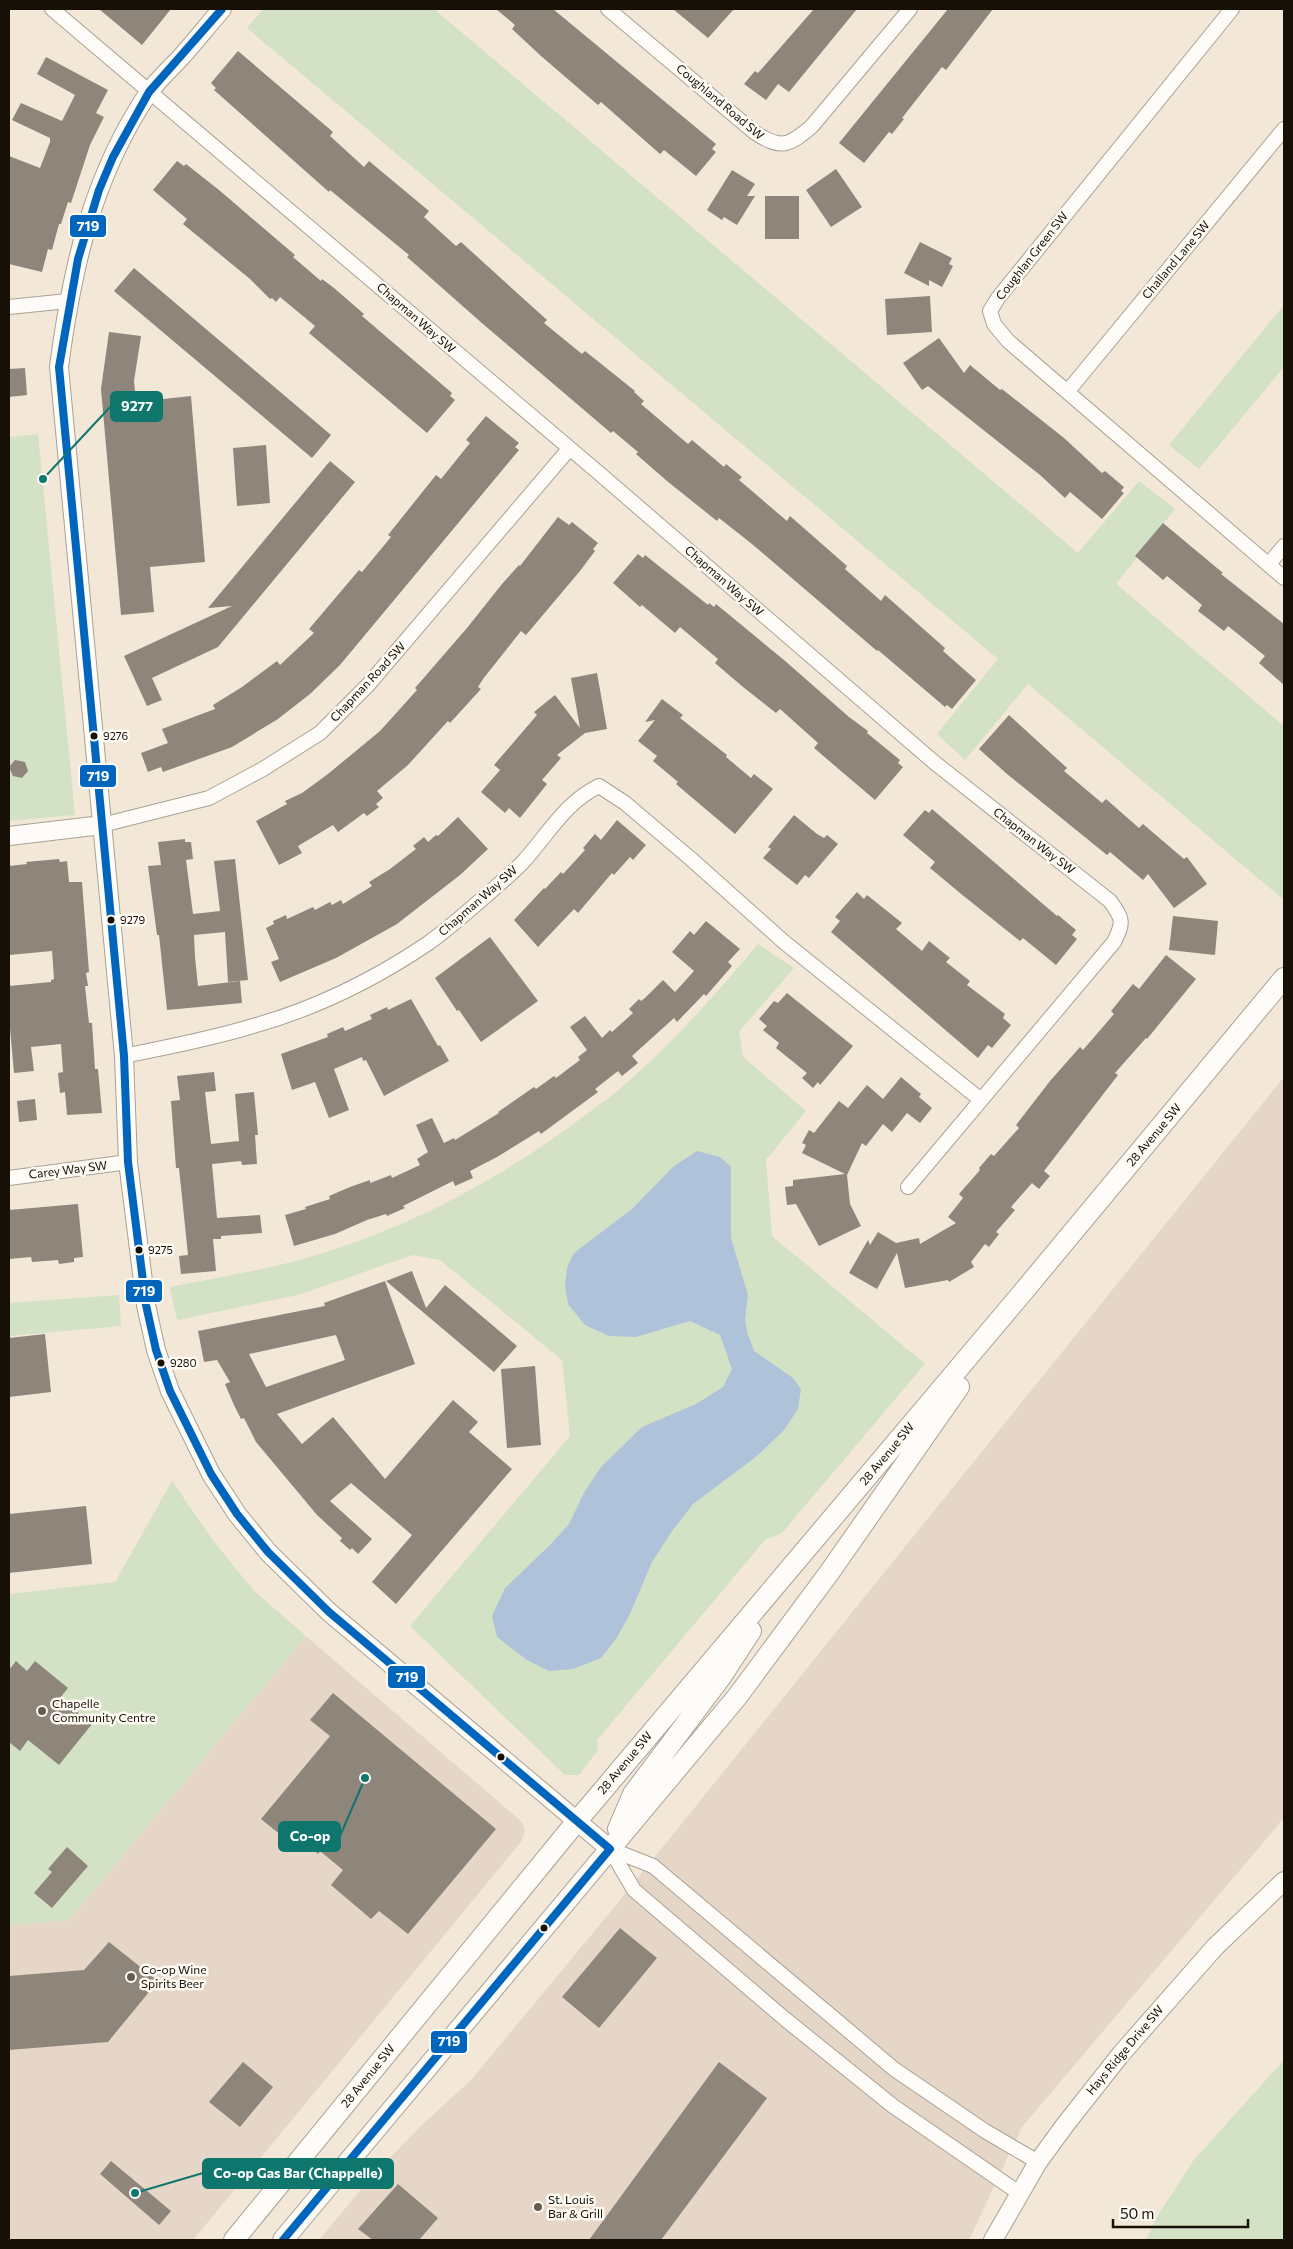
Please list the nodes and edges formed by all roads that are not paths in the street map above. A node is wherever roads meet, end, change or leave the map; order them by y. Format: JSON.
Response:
{"nodes":[{"id":1,"x":52,"y":9,"type":"edge"},
{"id":2,"x":222,"y":9,"type":"edge"},
{"id":3,"x":608,"y":9,"type":"edge"},
{"id":4,"x":910,"y":9,"type":"edge"},
{"id":5,"x":1232,"y":9,"type":"edge"},
{"id":6,"x":150,"y":91,"type":"junction"},
{"id":7,"x":1284,"y":129,"type":"edge"},
{"id":8,"x":68,"y":301,"type":"junction"},
{"id":9,"x":9,"y":308,"type":"edge"},
{"id":10,"x":1068,"y":391,"type":"junction"},
{"id":11,"x":569,"y":449,"type":"junction"},
{"id":12,"x":1284,"y":546,"type":"edge"},
{"id":13,"x":1269,"y":564,"type":"junction"},
{"id":14,"x":1284,"y":578,"type":"edge"},
{"id":15,"x":102,"y":825,"type":"junction"},
{"id":16,"x":9,"y":836,"type":"edge"},
{"id":17,"x":1284,"y":978,"type":"edge"},
{"id":18,"x":124,"y":1056,"type":"junction"},
{"id":19,"x":981,"y":1100,"type":"junction"},
{"id":20,"x":128,"y":1162,"type":"junction"},
{"id":21,"x":9,"y":1178,"type":"edge"},
{"id":22,"x":908,"y":1187,"type":"dead end"},
{"id":23,"x":1023,"y":1292,"type":"junction"},
{"id":24,"x":800,"y":1557,"type":"junction"},
{"id":25,"x":577,"y":1821,"type":"junction"},
{"id":26,"x":610,"y":1848,"type":"junction"},
{"id":27,"x":1284,"y":1881,"type":"edge"},
{"id":28,"x":1038,"y":2162,"type":"junction"},
{"id":29,"x":1018,"y":2193,"type":"junction"},
{"id":30,"x":234,"y":2240,"type":"edge"},
{"id":31,"x":283,"y":2240,"type":"edge"},
{"id":32,"x":993,"y":2240,"type":"edge"}],
"edges":[{"from":1,"to":6,"type":"street","name":"Chapman Way SW"},
{"from":2,"to":6,"type":"street"},
{"from":3,"to":4,"type":"street","name":"Coughland Road SW"},
{"from":5,"to":10,"type":"street","name":"Coughlan Green SW"},
{"from":6,"to":8,"type":"street"},
{"from":6,"to":11,"type":"street","name":"Chapman Way SW"},
{"from":7,"to":10,"type":"street","name":"Challand Lane SW"},
{"from":8,"to":9,"type":"street"},
{"from":8,"to":15,"type":"street"},
{"from":10,"to":13,"type":"street","name":"Coughlan Green SW"},
{"from":11,"to":15,"type":"street","name":"Chapman Road SW"},
{"from":11,"to":19,"type":"street","name":"Chapman Way SW"},
{"from":12,"to":13,"type":"street"},
{"from":13,"to":14,"type":"street","name":"Coughlan Green SW"},
{"from":15,"to":16,"type":"street"},
{"from":15,"to":18,"type":"street"},
{"from":17,"to":23,"type":"main road","name":"28 Avenue SW"},
{"from":18,"to":19,"type":"street","name":"Chapman Way SW"},
{"from":18,"to":20,"type":"street"},
{"from":19,"to":22,"type":"street","name":"Chapman Way SW"},
{"from":20,"to":21,"type":"street","name":"Carey Way SW"},
{"from":20,"to":25,"type":"street"},
{"from":23,"to":24,"type":"main road","name":"28 Avenue SW"},
{"from":23,"to":26,"type":"main road","name":"28 Avenue SW"},
{"from":24,"to":25,"type":"main road","name":"28 Avenue SW"},
{"from":24,"to":26,"type":"main road"},
{"from":25,"to":26,"type":"street"},
{"from":25,"to":30,"type":"main road","name":"28 Avenue SW"},
{"from":26,"to":28,"type":"street"},
{"from":26,"to":29,"type":"street"},
{"from":26,"to":31,"type":"main road","name":"28 Avenue SW"},
{"from":27,"to":28,"type":"street","name":"Hays Ridge Drive SW"},
{"from":28,"to":29,"type":"street","name":"Hays Ridge Drive SW"},
{"from":29,"to":32,"type":"street","name":"Hays Ridge Drive SW"}]}
